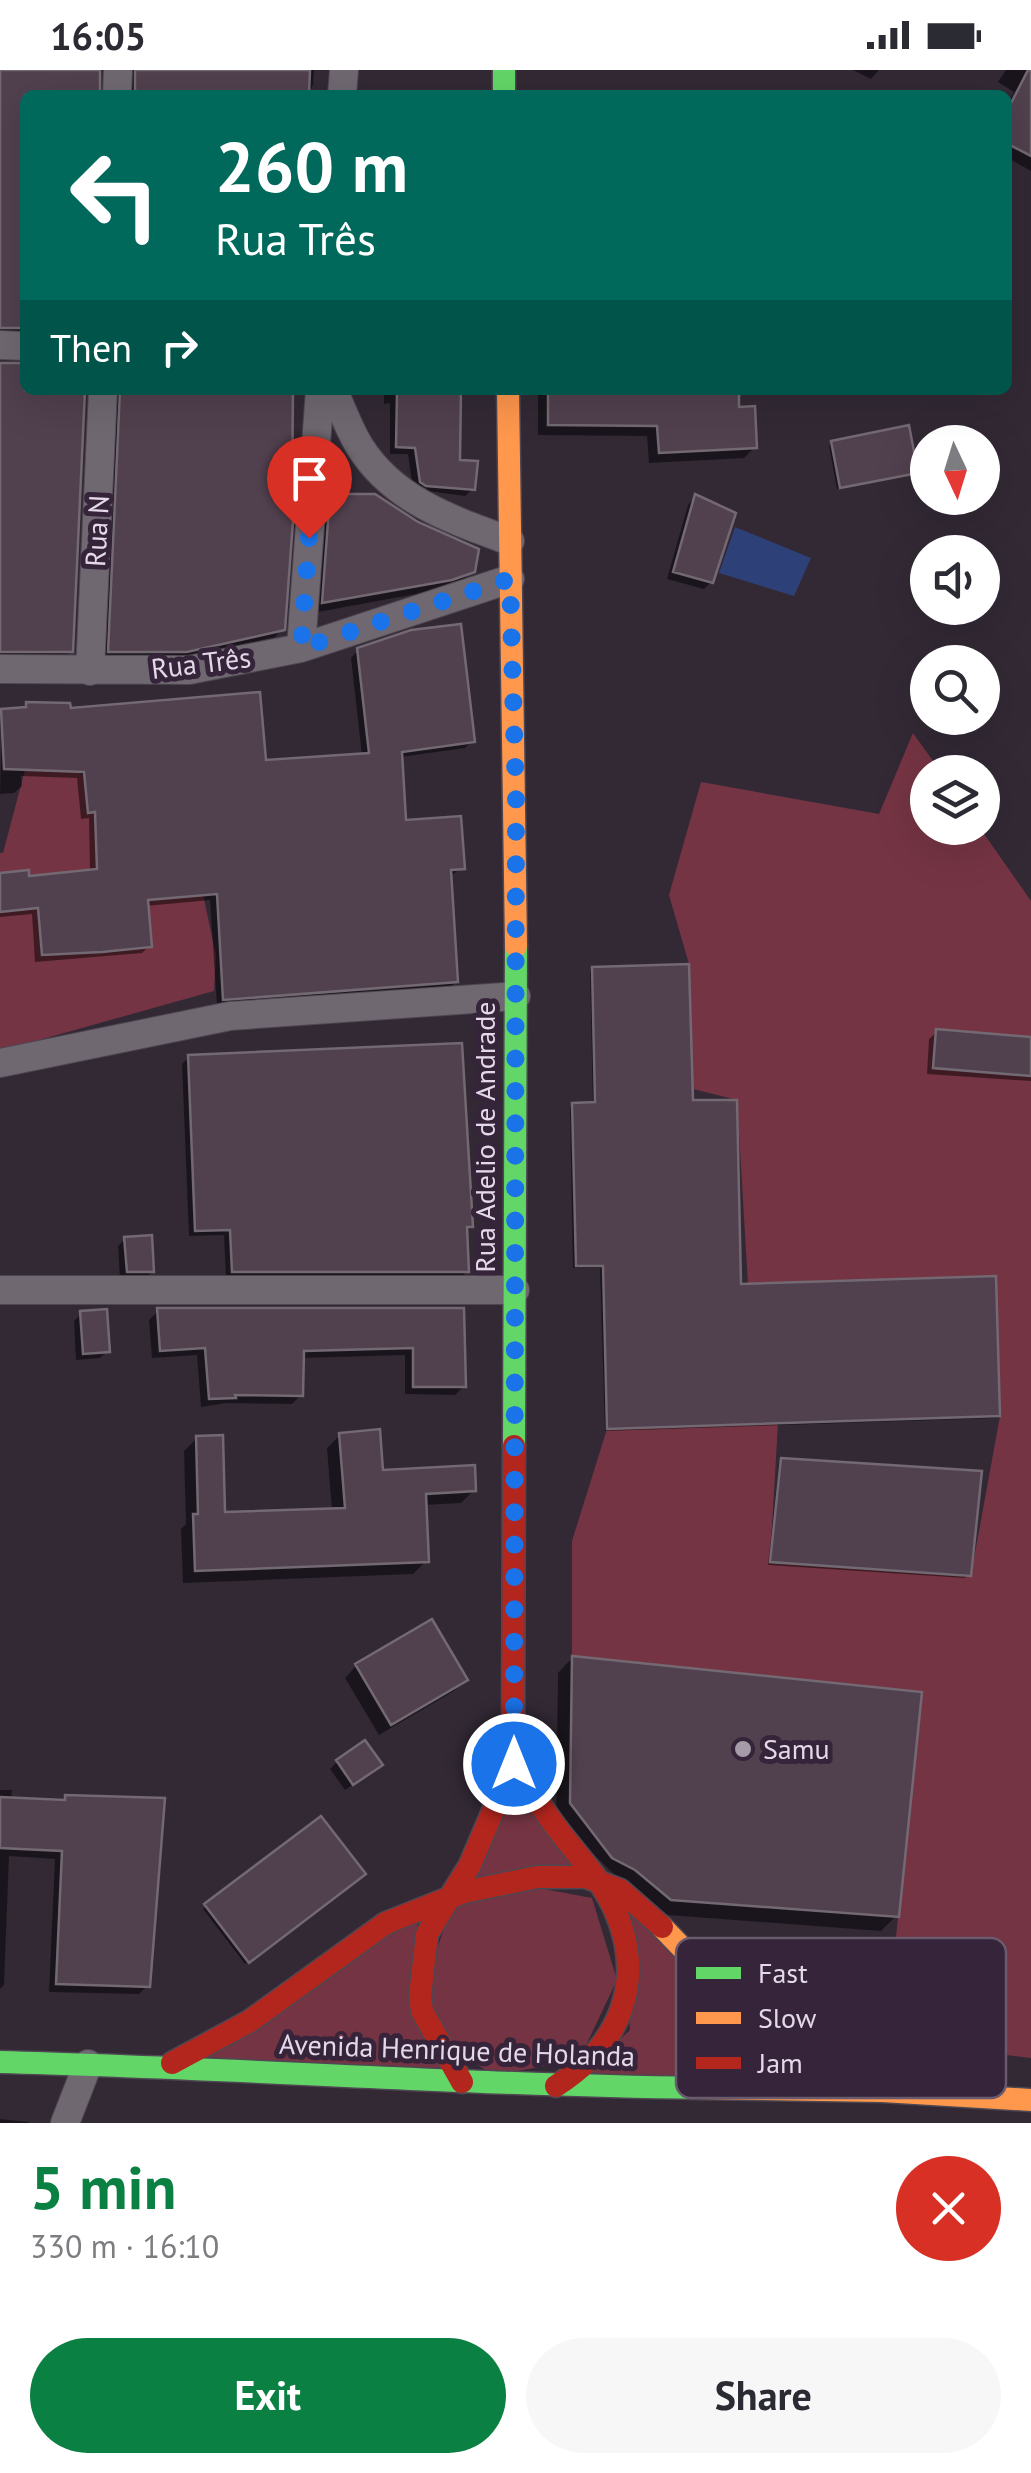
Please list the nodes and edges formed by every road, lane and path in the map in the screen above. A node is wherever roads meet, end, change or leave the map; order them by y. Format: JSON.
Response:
{"nodes":[{"id":1,"x":103,"y":395,"type":"edge"},
{"id":2,"x":320,"y":395,"type":"edge"},
{"id":3,"x":335,"y":395,"type":"edge"},
{"id":4,"x":508,"y":395,"type":"edge"},
{"id":5,"x":510,"y":541,"type":"junction"},
{"id":6,"x":510,"y":579,"type":"junction"},
{"id":7,"x":301,"y":648,"type":"junction"},
{"id":8,"x":0,"y":669,"type":"edge"},
{"id":9,"x":90,"y":672,"type":"junction"},
{"id":10,"x":516,"y":996,"type":"junction"},
{"id":11,"x":0,"y":1062,"type":"edge"},
{"id":12,"x":0,"y":1290,"type":"edge"},
{"id":13,"x":515,"y":1290,"type":"junction"},
{"id":14,"x":514,"y":1764,"type":"junction"},
{"id":15,"x":600,"y":1879,"type":"junction"},
{"id":16,"x":449,"y":1897,"type":"junction"},
{"id":17,"x":676,"y":1944,"type":"edge"},
{"id":18,"x":0,"y":2062,"type":"edge"},
{"id":19,"x":88,"y":2064,"type":"junction"},
{"id":20,"x":165,"y":2066,"type":"junction"},
{"id":21,"x":462,"y":2082,"type":"junction"},
{"id":22,"x":556,"y":2086,"type":"junction"},
{"id":23,"x":676,"y":2088,"type":"edge"},
{"id":24,"x":998,"y":2098,"type":"edge"},
{"id":25,"x":1031,"y":2100,"type":"edge"},
{"id":26,"x":64,"y":2123,"type":"edge"}],
"edges":[{"from":1,"to":9,"type":"street","name":"Rua N"},
{"from":2,"to":7,"type":"street"},
{"from":3,"to":5,"type":"street"},
{"from":4,"to":5,"type":"main road","name":"Rua Adelio de Andrade"},
{"from":5,"to":6,"type":"main road","name":"Rua Adelio de Andrade"},
{"from":6,"to":7,"type":"street","name":"Rua Três"},
{"from":6,"to":10,"type":"main road","name":"Rua Adelio de Andrade"},
{"from":7,"to":9,"type":"street","name":"Rua Três"},
{"from":8,"to":9,"type":"street","name":"Rua Três"},
{"from":10,"to":11,"type":"street"},
{"from":10,"to":13,"type":"main road","name":"Rua Adelio de Andrade"},
{"from":12,"to":13,"type":"street"},
{"from":13,"to":14,"type":"main road","name":"Rua Adelio de Andrade"},
{"from":14,"to":15,"type":"main road"},
{"from":14,"to":16,"type":"main road"},
{"from":15,"to":16,"type":"main road"},
{"from":15,"to":17,"type":"main road"},
{"from":15,"to":22,"type":"main road"},
{"from":16,"to":20,"type":"main road"},
{"from":16,"to":21,"type":"main road"},
{"from":18,"to":19,"type":"main road","name":"Avenida Henrique de Holanda"},
{"from":19,"to":20,"type":"main road","name":"Avenida Henrique de Holanda"},
{"from":19,"to":26,"type":"street"},
{"from":20,"to":21,"type":"main road","name":"Avenida Henrique de Holanda"},
{"from":21,"to":22,"type":"main road","name":"Avenida Henrique de Holanda"},
{"from":22,"to":23,"type":"main road","name":"Avenida Henrique de Holanda"},
{"from":24,"to":25,"type":"main road","name":"Avenida Henrique de Holanda"}]}
